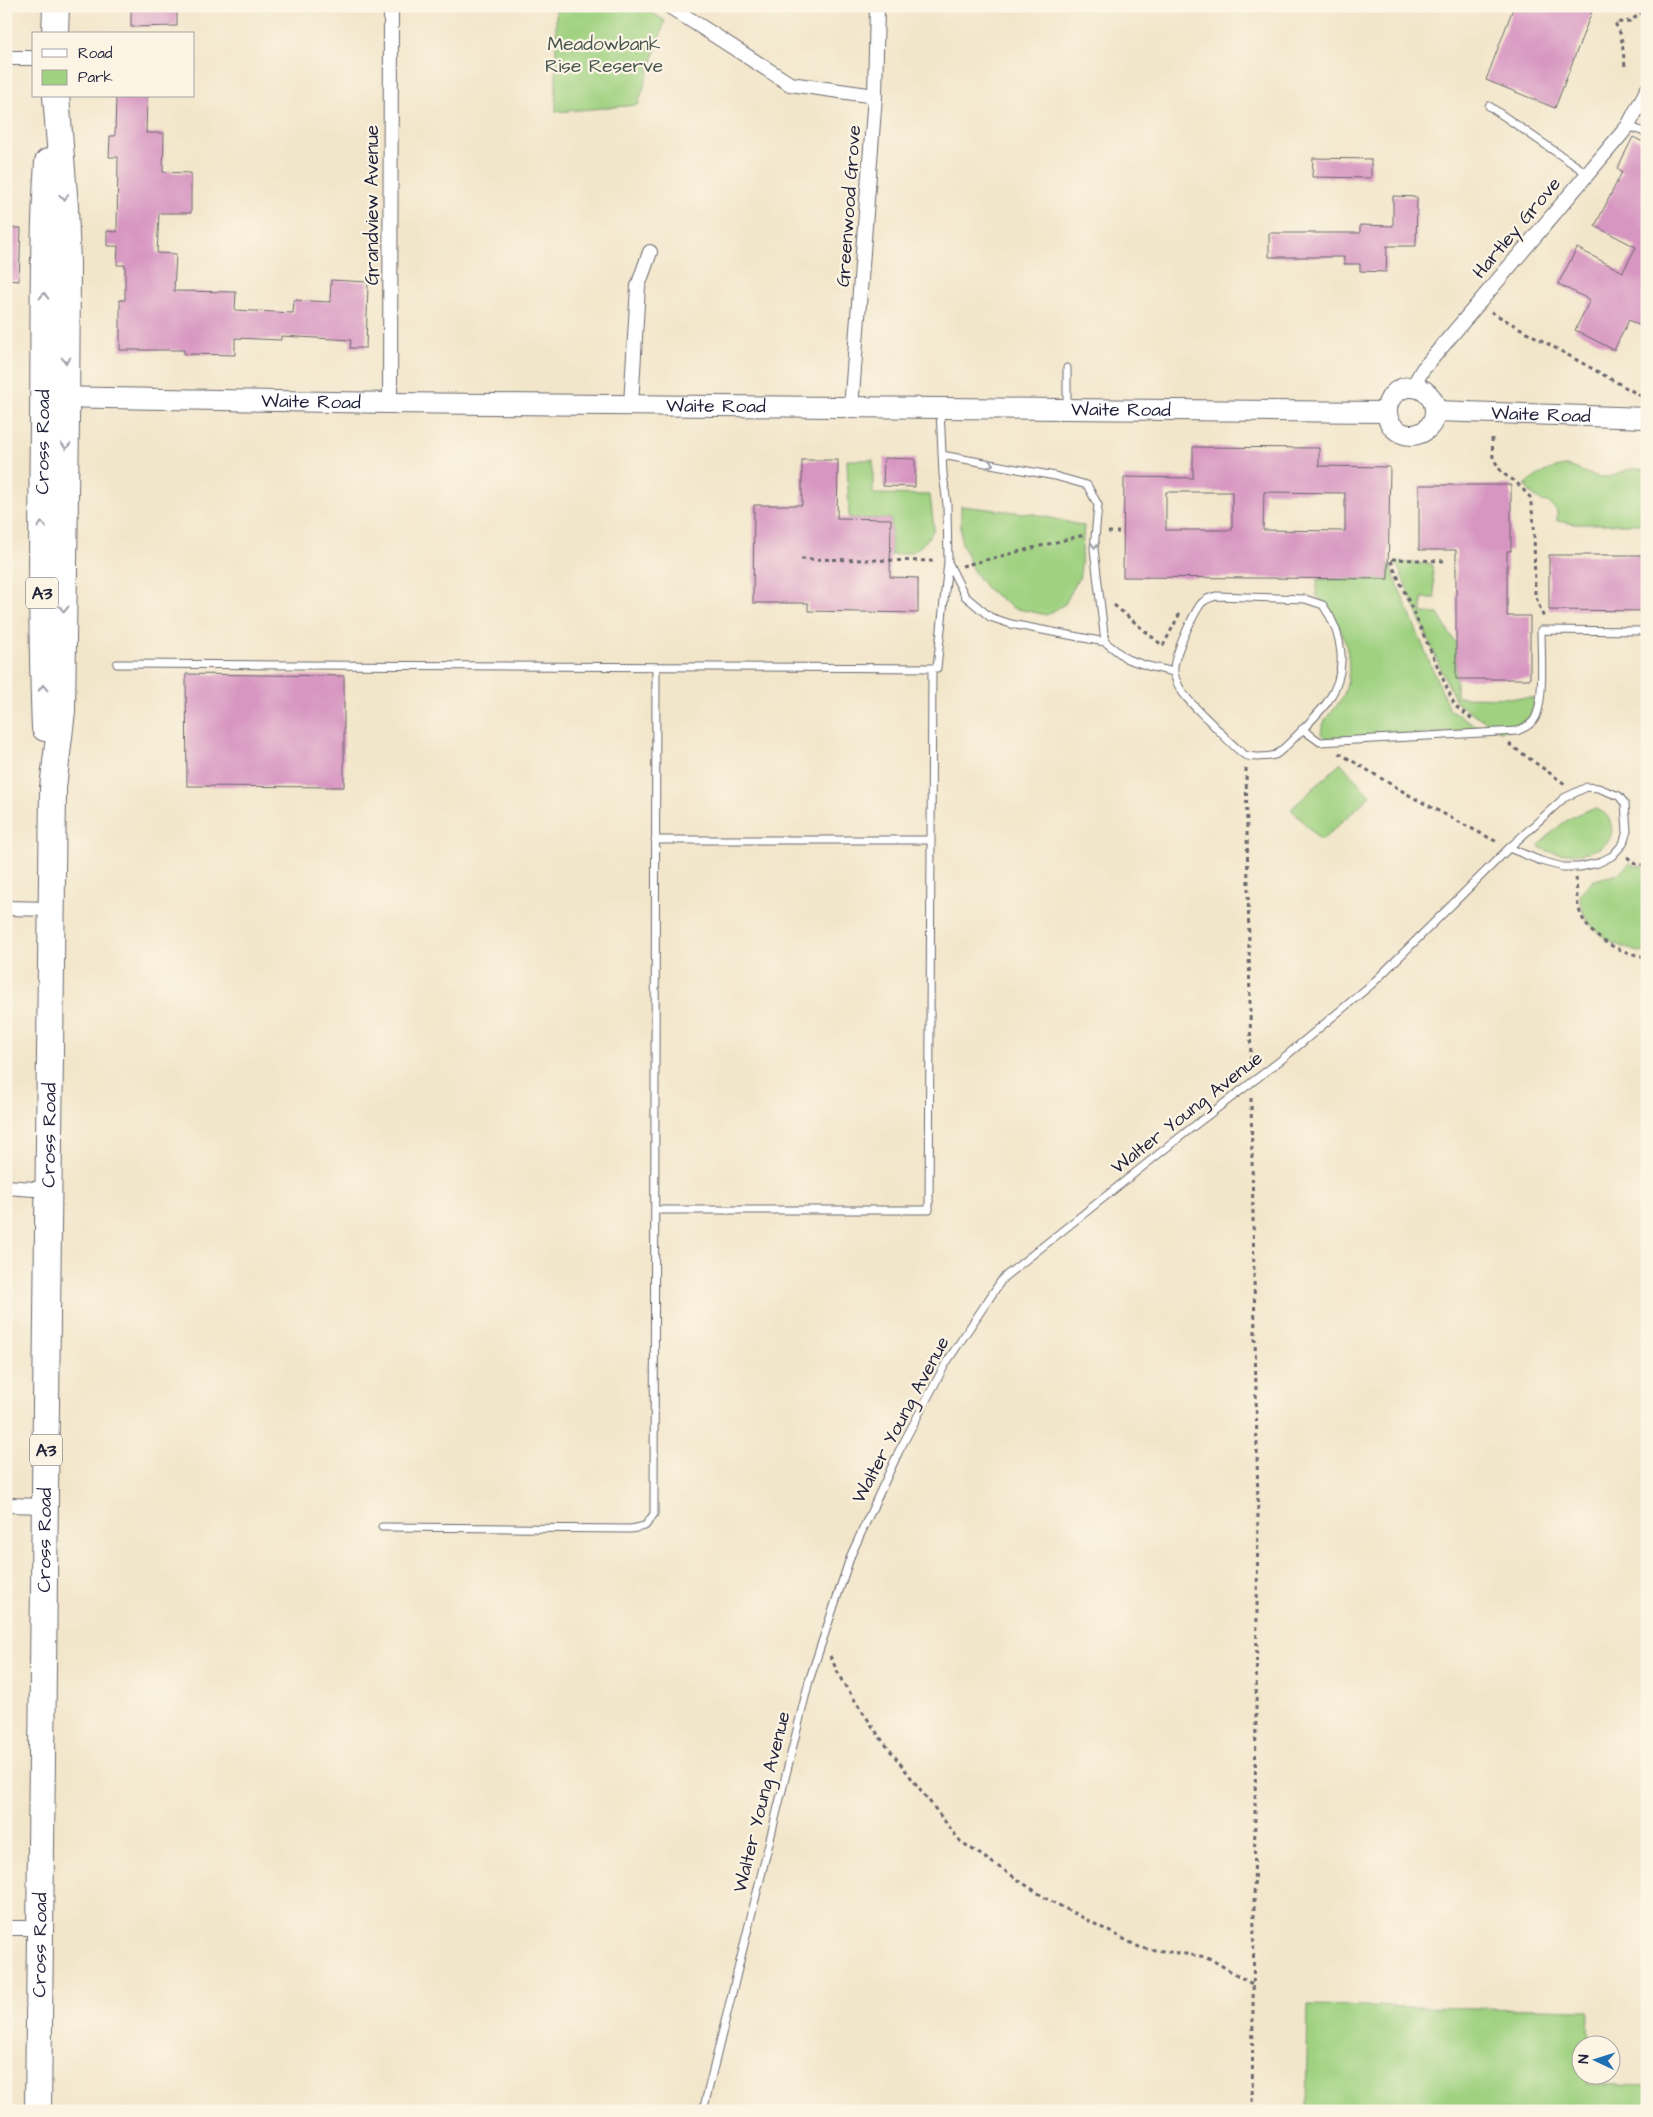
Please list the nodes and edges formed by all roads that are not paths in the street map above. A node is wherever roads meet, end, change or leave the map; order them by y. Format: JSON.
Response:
{"nodes":[{"id":1,"x":56,"y":6,"type":"edge"},
{"id":2,"x":391,"y":6,"type":"edge"},
{"id":3,"x":669,"y":6,"type":"edge"},
{"id":4,"x":877,"y":6,"type":"edge"},
{"id":5,"x":56,"y":32,"type":"edge"},
{"id":6,"x":6,"y":58,"type":"edge"},
{"id":7,"x":32,"y":58,"type":"edge"},
{"id":8,"x":1647,"y":90,"type":"edge"},
{"id":9,"x":875,"y":96,"type":"junction"},
{"id":10,"x":55,"y":98,"type":"edge"},
{"id":11,"x":1489,"y":106,"type":"dead end"},
{"id":12,"x":1628,"y":126,"type":"junction"},
{"id":13,"x":1647,"y":133,"type":"edge"},
{"id":14,"x":1588,"y":174,"type":"junction"},
{"id":15,"x":650,"y":252,"type":"dead end"},
{"id":16,"x":1067,"y":368,"type":"dead end"},
{"id":17,"x":1413,"y":386,"type":"junction"},
{"id":18,"x":55,"y":397,"type":"junction"},
{"id":19,"x":390,"y":403,"type":"junction"},
{"id":20,"x":631,"y":405,"type":"junction"},
{"id":21,"x":851,"y":408,"type":"junction"},
{"id":22,"x":940,"y":408,"type":"junction"},
{"id":23,"x":1067,"y":409,"type":"junction"},
{"id":24,"x":1436,"y":411,"type":"junction"},
{"id":25,"x":1387,"y":412,"type":"junction"},
{"id":26,"x":1647,"y":418,"type":"edge"},
{"id":27,"x":942,"y":455,"type":"junction"},
{"id":28,"x":948,"y":562,"type":"junction"},
{"id":29,"x":1647,"y":631,"type":"edge"},
{"id":30,"x":1105,"y":642,"type":"junction"},
{"id":31,"x":117,"y":664,"type":"dead end"},
{"id":32,"x":656,"y":666,"type":"junction"},
{"id":33,"x":932,"y":668,"type":"junction"},
{"id":34,"x":1174,"y":672,"type":"junction"},
{"id":35,"x":1302,"y":729,"type":"junction"},
{"id":36,"x":655,"y":840,"type":"junction"},
{"id":37,"x":931,"y":840,"type":"junction"},
{"id":38,"x":1509,"y":848,"type":"junction"},
{"id":39,"x":6,"y":908,"type":"edge"},
{"id":40,"x":52,"y":908,"type":"junction"},
{"id":41,"x":6,"y":1187,"type":"edge"},
{"id":42,"x":48,"y":1190,"type":"junction"},
{"id":43,"x":655,"y":1210,"type":"junction"},
{"id":44,"x":6,"y":1505,"type":"edge"},
{"id":45,"x":45,"y":1506,"type":"junction"},
{"id":46,"x":382,"y":1527,"type":"dead end"},
{"id":47,"x":6,"y":1928,"type":"edge"},
{"id":48,"x":40,"y":1928,"type":"junction"},
{"id":49,"x":38,"y":2111,"type":"edge"},
{"id":50,"x":703,"y":2111,"type":"edge"}],
"edges":[{"from":1,"to":5,"type":"highway"},
{"from":2,"to":19,"type":"street","name":"Grandview Avenue"},
{"from":3,"to":9,"type":"street"},
{"from":4,"to":9,"type":"street","name":"Greenwood Grove"},
{"from":6,"to":7,"type":"street"},
{"from":8,"to":12,"type":"street","name":"Hartley Grove"},
{"from":9,"to":21,"type":"street","name":"Greenwood Grove"},
{"from":10,"to":18,"type":"highway","name":"Cross Road","number":"A3"},
{"from":11,"to":14,"type":"lane"},
{"from":12,"to":13,"type":"lane"},
{"from":12,"to":14,"type":"street","name":"Hartley Grove"},
{"from":14,"to":17,"type":"street","name":"Hartley Grove"},
{"from":15,"to":20,"type":"street"},
{"from":16,"to":23,"type":"lane"},
{"from":17,"to":24,"type":"street"},
{"from":17,"to":25,"type":"street"},
{"from":18,"to":19,"type":"street","name":"Waite Road"},
{"from":18,"to":40,"type":"highway","name":"Cross Road","number":"A3"},
{"from":19,"to":20,"type":"street","name":"Waite Road"},
{"from":20,"to":21,"type":"street","name":"Waite Road"},
{"from":21,"to":22,"type":"street","name":"Waite Road"},
{"from":22,"to":23,"type":"street","name":"Waite Road"},
{"from":22,"to":27,"type":"lane"},
{"from":23,"to":25,"type":"street","name":"Waite Road"},
{"from":24,"to":25,"type":"street"},
{"from":24,"to":26,"type":"street","name":"Waite Road"},
{"from":27,"to":28,"type":"lane"},
{"from":27,"to":30,"type":"lane","one_way":true},
{"from":28,"to":30,"type":"lane"},
{"from":28,"to":33,"type":"lane"},
{"from":29,"to":35,"type":"lane"},
{"from":30,"to":34,"type":"lane"},
{"from":31,"to":32,"type":"lane"},
{"from":32,"to":33,"type":"lane"},
{"from":32,"to":36,"type":"lane"},
{"from":33,"to":37,"type":"lane"},
{"from":34,"to":35,"type":"lane"},
{"from":34,"to":35,"type":"lane"},
{"from":36,"to":37,"type":"lane"},
{"from":36,"to":43,"type":"lane"},
{"from":37,"to":43,"type":"lane"},
{"from":38,"to":38,"type":"lane","name":"Walter Young Avenue"},
{"from":38,"to":50,"type":"lane","name":"Walter Young Avenue"},
{"from":39,"to":40,"type":"street"},
{"from":40,"to":42,"type":"highway","name":"Cross Road","number":"A3"},
{"from":41,"to":42,"type":"street"},
{"from":42,"to":45,"type":"highway","name":"Cross Road","number":"A3"},
{"from":43,"to":46,"type":"lane"},
{"from":44,"to":45,"type":"street"},
{"from":45,"to":48,"type":"highway","name":"Cross Road","number":"A3"},
{"from":47,"to":48,"type":"street"},
{"from":48,"to":49,"type":"highway","name":"Cross Road","number":"A3"}]}
